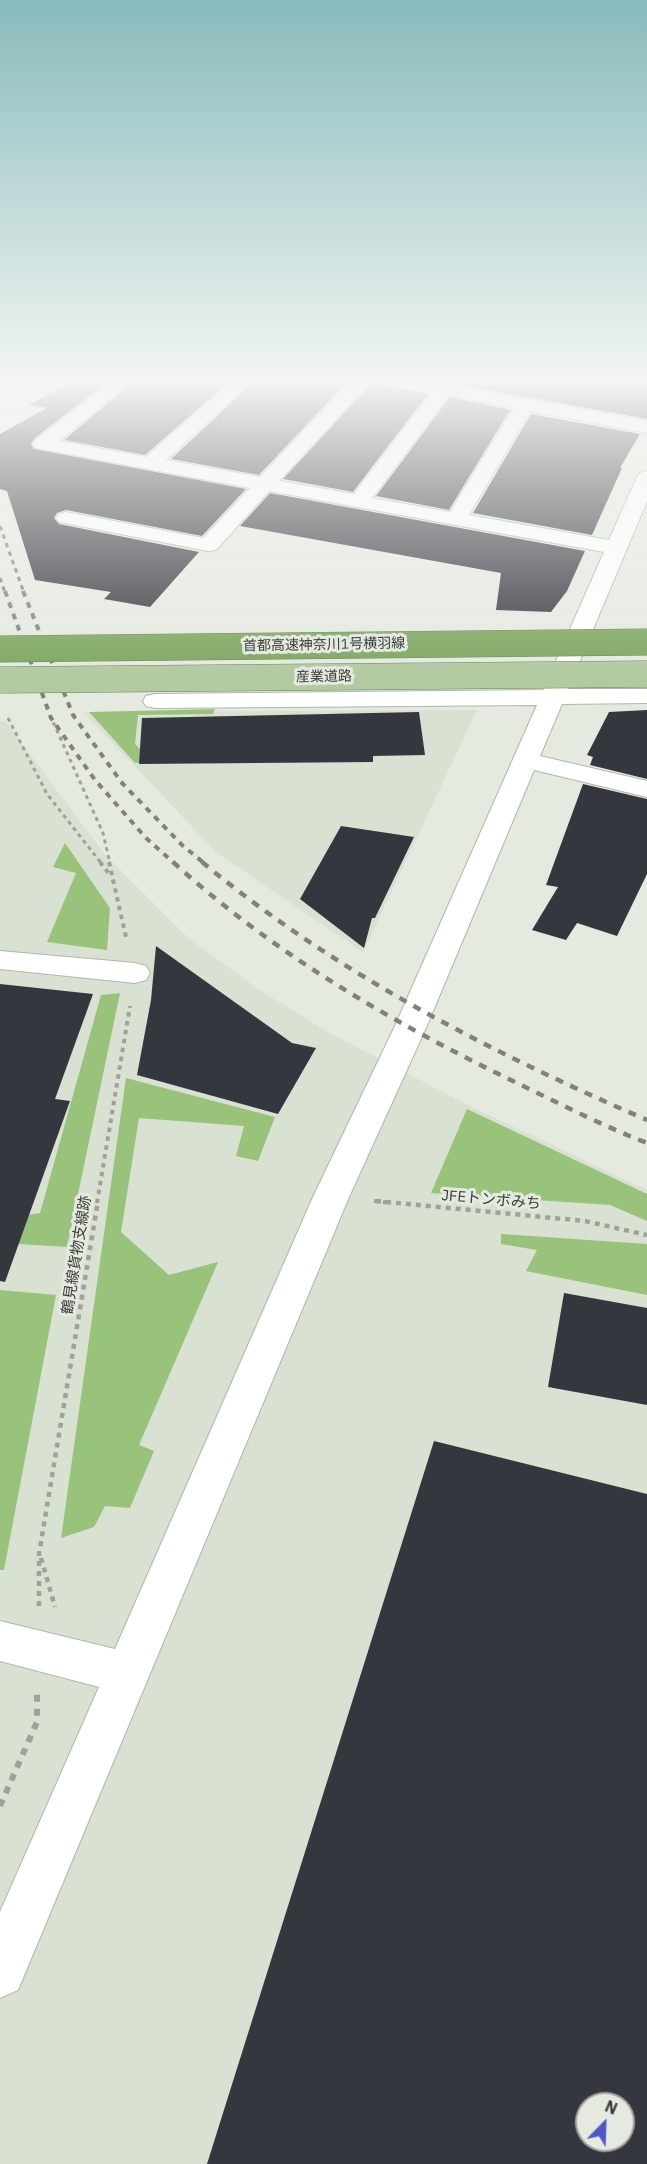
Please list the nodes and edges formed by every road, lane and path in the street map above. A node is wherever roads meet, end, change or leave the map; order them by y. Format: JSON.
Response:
{"nodes":[{"id":1,"x":230,"y":478,"type":"edge"},
{"id":2,"x":271,"y":478,"type":"edge"},
{"id":3,"x":376,"y":478,"type":"edge"},
{"id":4,"x":481,"y":478,"type":"edge"},
{"id":5,"x":647,"y":478,"type":"edge"},
{"id":6,"x":265,"y":484,"type":"junction"},
{"id":7,"x":359,"y":501,"type":"junction"},
{"id":8,"x":66,"y":518,"type":"dead end"},
{"id":9,"x":456,"y":519,"type":"junction"},
{"id":10,"x":615,"y":548,"type":"junction"},
{"id":11,"x":647,"y":622,"type":"edge"},
{"id":12,"x":0,"y":629,"type":"edge"},
{"id":13,"x":647,"y":642,"type":"edge"},
{"id":14,"x":0,"y":649,"type":"edge"},
{"id":15,"x":647,"y":674,"type":"edge"},
{"id":16,"x":0,"y":680,"type":"edge"},
{"id":17,"x":647,"y":696,"type":"edge"},
{"id":18,"x":551,"y":697,"type":"junction"},
{"id":19,"x":155,"y":701,"type":"dead end"},
{"id":20,"x":5,"y":712,"type":"dead end"},
{"id":21,"x":49,"y":715,"type":"dead end"},
{"id":22,"x":524,"y":760,"type":"junction"},
{"id":23,"x":647,"y":789,"type":"edge"},
{"id":24,"x":111,"y":878,"type":"junction"},
{"id":25,"x":127,"y":941,"type":"dead end"},
{"id":26,"x":0,"y":960,"type":"edge"},
{"id":27,"x":133,"y":985,"type":"joint"},
{"id":28,"x":331,"y":1197,"type":"junction"},
{"id":29,"x":647,"y":1235,"type":"edge"},
{"id":30,"x":39,"y":1554,"type":"junction"},
{"id":31,"x":55,"y":1606,"type":"dead end"},
{"id":32,"x":19,"y":1646,"type":"edge"},
{"id":33,"x":126,"y":1673,"type":"junction"},
{"id":34,"x":0,"y":1806,"type":"edge"},
{"id":35,"x":0,"y":1972,"type":"edge"}],
"edges":[{"from":1,"to":6,"type":"street"},
{"from":2,"to":6,"type":"street"},
{"from":3,"to":7,"type":"street"},
{"from":4,"to":9,"type":"street"},
{"from":5,"to":10,"type":"street"},
{"from":6,"to":7,"type":"street"},
{"from":6,"to":8,"type":"street"},
{"from":7,"to":9,"type":"street"},
{"from":9,"to":10,"type":"street"},
{"from":10,"to":18,"type":"street"},
{"from":11,"to":12,"type":"highway","name":"首都高速神奈川1号横羽線"},
{"from":13,"to":14,"type":"highway","name":"首都高速神奈川1号横羽線","bridge":true},
{"from":15,"to":16,"type":"main road","name":"産業道路","bridge":true},
{"from":17,"to":18,"type":"street"},
{"from":18,"to":19,"type":"street"},
{"from":18,"to":22,"type":"street"},
{"from":20,"to":24,"type":"path"},
{"from":21,"to":24,"type":"path"},
{"from":22,"to":23,"type":"street"},
{"from":22,"to":28,"type":"street"},
{"from":24,"to":25,"type":"path"},
{"from":26,"to":27,"type":"street"},
{"from":27,"to":30,"type":"path","name":"鶴見線貨物支線跡"},
{"from":28,"to":29,"type":"path","name":"JFEトンボみち"},
{"from":28,"to":33,"type":"street"},
{"from":30,"to":31,"type":"path"},
{"from":30,"to":32,"type":"path","name":"鶴見線貨物支線跡"},
{"from":32,"to":33,"type":"street"},
{"from":32,"to":34,"type":"path","name":"鶴見線貨物支線跡"},
{"from":33,"to":35,"type":"street"}]}
